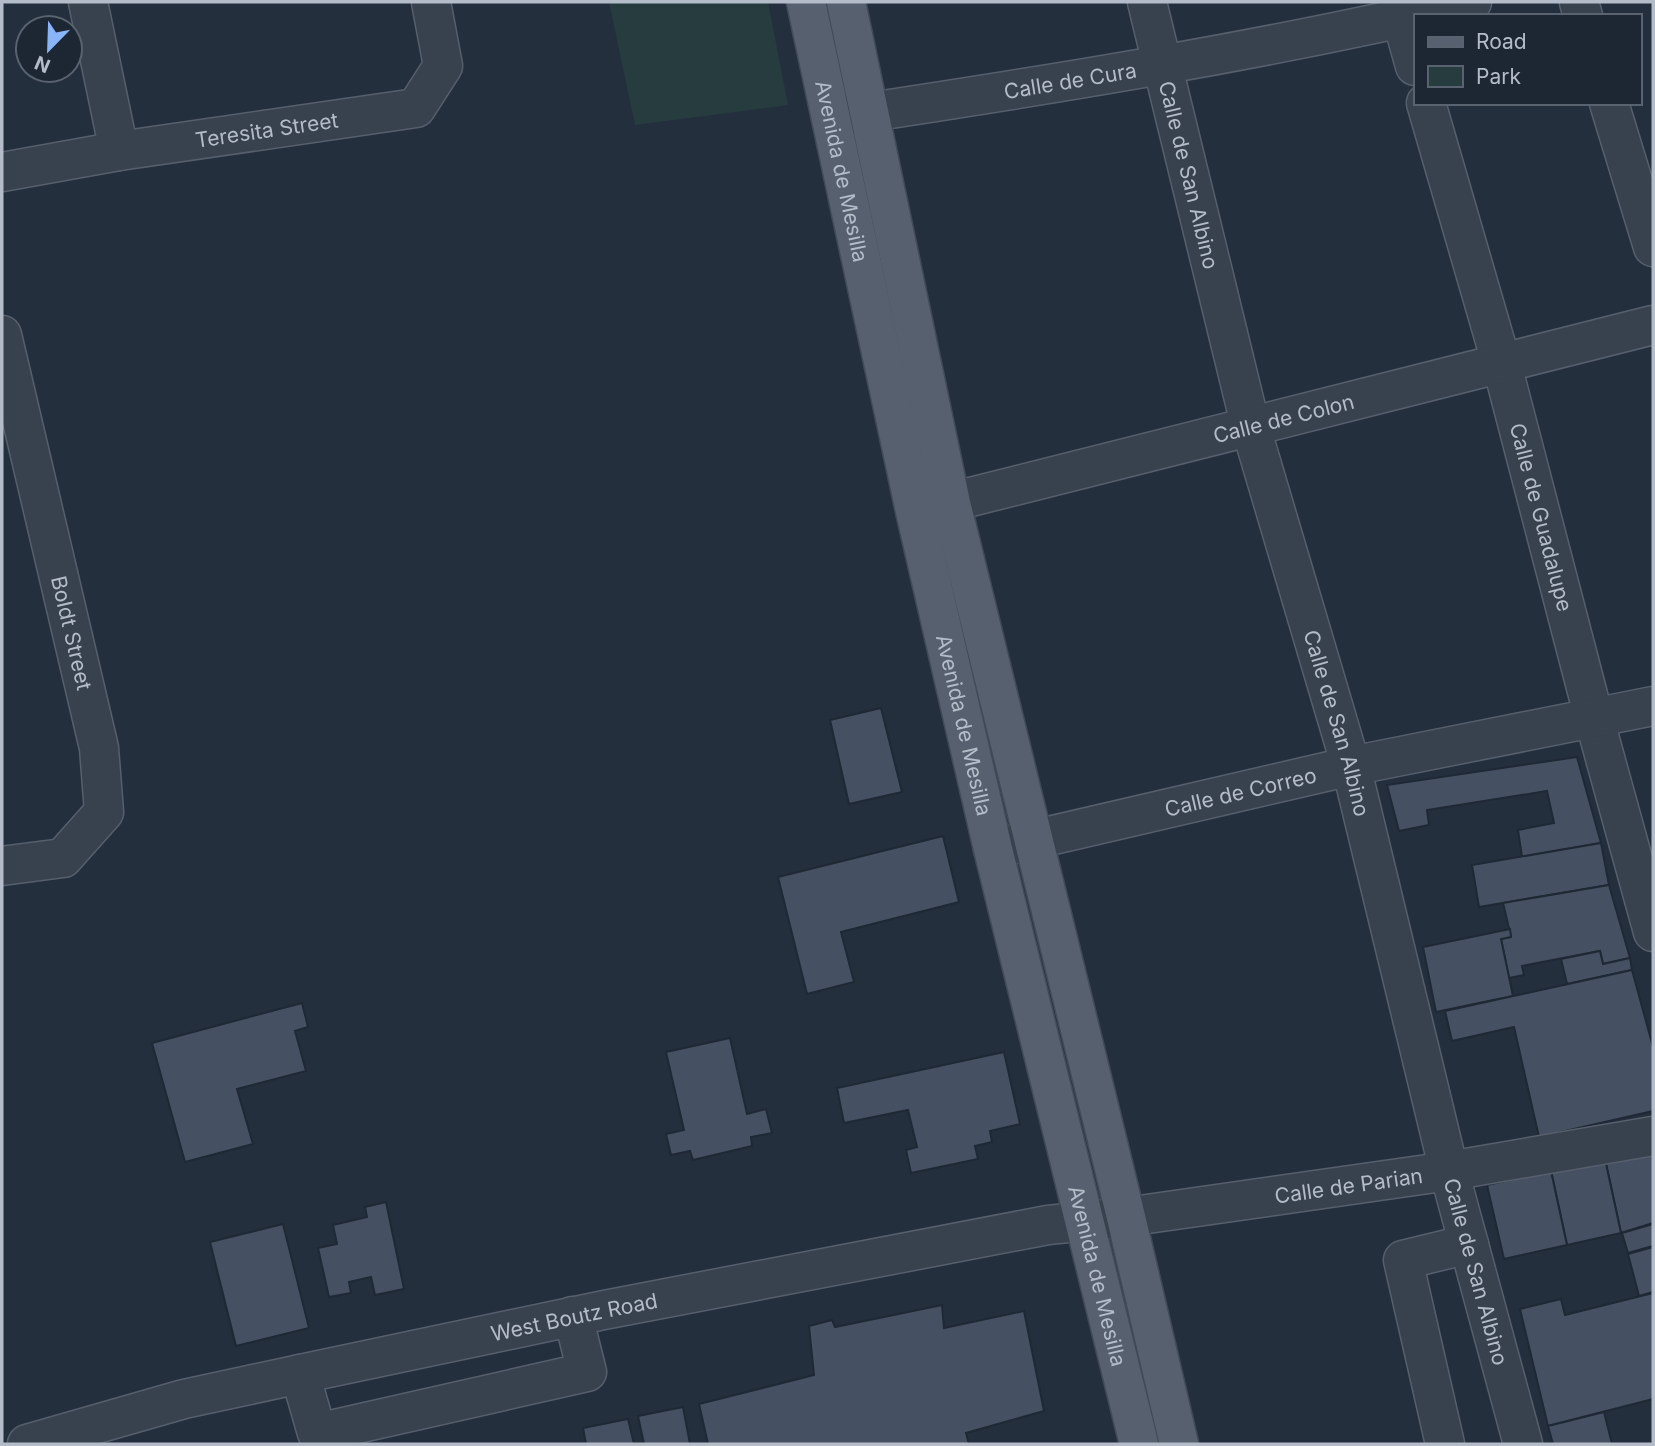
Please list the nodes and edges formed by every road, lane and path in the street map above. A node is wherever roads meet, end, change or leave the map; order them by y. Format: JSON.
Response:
{"nodes":[{"id":1,"x":88,"y":2,"type":"edge"},
{"id":2,"x":431,"y":2,"type":"edge"},
{"id":3,"x":806,"y":2,"type":"edge"},
{"id":4,"x":846,"y":2,"type":"edge"},
{"id":5,"x":1147,"y":2,"type":"edge"},
{"id":6,"x":1472,"y":2,"type":"edge"},
{"id":7,"x":1399,"y":10,"type":"edge"},
{"id":8,"x":1414,"y":62,"type":"edge"},
{"id":9,"x":1162,"y":64,"type":"junction"},
{"id":10,"x":1427,"y":105,"type":"edge"},
{"id":11,"x":1610,"y":105,"type":"edge"},
{"id":12,"x":869,"y":112,"type":"junction"},
{"id":13,"x":831,"y":118,"type":"junction"},
{"id":14,"x":119,"y":151,"type":"junction"},
{"id":15,"x":2,"y":172,"type":"edge"},
{"id":16,"x":1653,"y":247,"type":"edge"},
{"id":17,"x":1653,"y":325,"type":"edge"},
{"id":18,"x":2,"y":335,"type":"edge"},
{"id":19,"x":1502,"y":365,"type":"junction"},
{"id":20,"x":1251,"y":428,"type":"junction"},
{"id":21,"x":933,"y":507,"type":"junction"},
{"id":22,"x":1653,"y":705,"type":"edge"},
{"id":23,"x":1594,"y":718,"type":"junction"},
{"id":24,"x":1351,"y":766,"type":"junction"},
{"id":25,"x":1033,"y":840,"type":"junction"},
{"id":26,"x":993,"y":849,"type":"junction"},
{"id":27,"x":2,"y":866,"type":"edge"},
{"id":28,"x":1653,"y":932,"type":"edge"},
{"id":29,"x":1653,"y":1136,"type":"edge"},
{"id":30,"x":1449,"y":1171,"type":"junction"},
{"id":31,"x":1126,"y":1217,"type":"junction"},
{"id":32,"x":1086,"y":1221,"type":"junction"},
{"id":33,"x":1469,"y":1244,"type":"junction"},
{"id":34,"x":573,"y":1316,"type":"junction"},
{"id":35,"x":300,"y":1374,"type":"junction"},
{"id":36,"x":27,"y":1444,"type":"edge"},
{"id":37,"x":1139,"y":1444,"type":"edge"},
{"id":38,"x":1179,"y":1444,"type":"edge"},
{"id":39,"x":1445,"y":1444,"type":"edge"},
{"id":40,"x":1523,"y":1444,"type":"edge"}],
"edges":[{"from":1,"to":14,"type":"street"},
{"from":2,"to":14,"type":"street","name":"Teresita Street"},
{"from":3,"to":13,"type":"main road","name":"Avenida de Mesilla"},
{"from":4,"to":12,"type":"main road","name":"Avenida de Mesilla"},
{"from":5,"to":9,"type":"street","name":"Calle de San Albino"},
{"from":6,"to":7,"type":"street","name":"Calle de Cura"},
{"from":7,"to":8,"type":"street"},
{"from":7,"to":9,"type":"street","name":"Calle de Cura"},
{"from":9,"to":12,"type":"street","name":"Calle de Cura"},
{"from":9,"to":20,"type":"street","name":"Calle de San Albino"},
{"from":10,"to":19,"type":"street","name":"Calle de Guadalupe"},
{"from":11,"to":16,"type":"street"},
{"from":12,"to":13,"type":"street","name":"Calle de Cura"},
{"from":12,"to":21,"type":"main road","name":"Avenida de Mesilla"},
{"from":13,"to":21,"type":"main road","name":"Avenida de Mesilla"},
{"from":14,"to":15,"type":"street","name":"Teresita Street"},
{"from":17,"to":19,"type":"street","name":"Calle de Colon"},
{"from":18,"to":27,"type":"street","name":"Boldt Street"},
{"from":19,"to":20,"type":"street","name":"Calle de Colon"},
{"from":19,"to":23,"type":"street","name":"Calle de Guadalupe"},
{"from":20,"to":21,"type":"street","name":"Calle de Colon"},
{"from":20,"to":24,"type":"street","name":"Calle de San Albino"},
{"from":21,"to":25,"type":"main road","name":"Avenida de Mesilla"},
{"from":21,"to":26,"type":"main road","name":"Avenida de Mesilla"},
{"from":22,"to":23,"type":"street","name":"Calle de Correo"},
{"from":23,"to":24,"type":"street","name":"Calle de Correo"},
{"from":23,"to":28,"type":"street","name":"Calle de Guadalupe"},
{"from":24,"to":25,"type":"street","name":"Calle de Correo"},
{"from":24,"to":30,"type":"street","name":"Calle de San Albino"},
{"from":25,"to":26,"type":"street","name":"Calle de Correo"},
{"from":25,"to":31,"type":"main road","name":"Avenida de Mesilla"},
{"from":26,"to":32,"type":"main road","name":"Avenida de Mesilla"},
{"from":29,"to":30,"type":"street","name":"Calle de Parian"},
{"from":30,"to":31,"type":"street","name":"Calle de Parian"},
{"from":30,"to":33,"type":"street","name":"Calle de San Albino"},
{"from":31,"to":32,"type":"street","name":"West Boutz Road"},
{"from":31,"to":38,"type":"main road","name":"Avenida de Mesilla"},
{"from":32,"to":34,"type":"street","name":"West Boutz Road"},
{"from":32,"to":37,"type":"main road","name":"Avenida de Mesilla"},
{"from":33,"to":39,"type":"street"},
{"from":33,"to":40,"type":"street","name":"Calle de San Albino"},
{"from":34,"to":35,"type":"street","name":"West Boutz Road"},
{"from":34,"to":35,"type":"street"},
{"from":35,"to":36,"type":"street","name":"West Boutz Road"}]}
